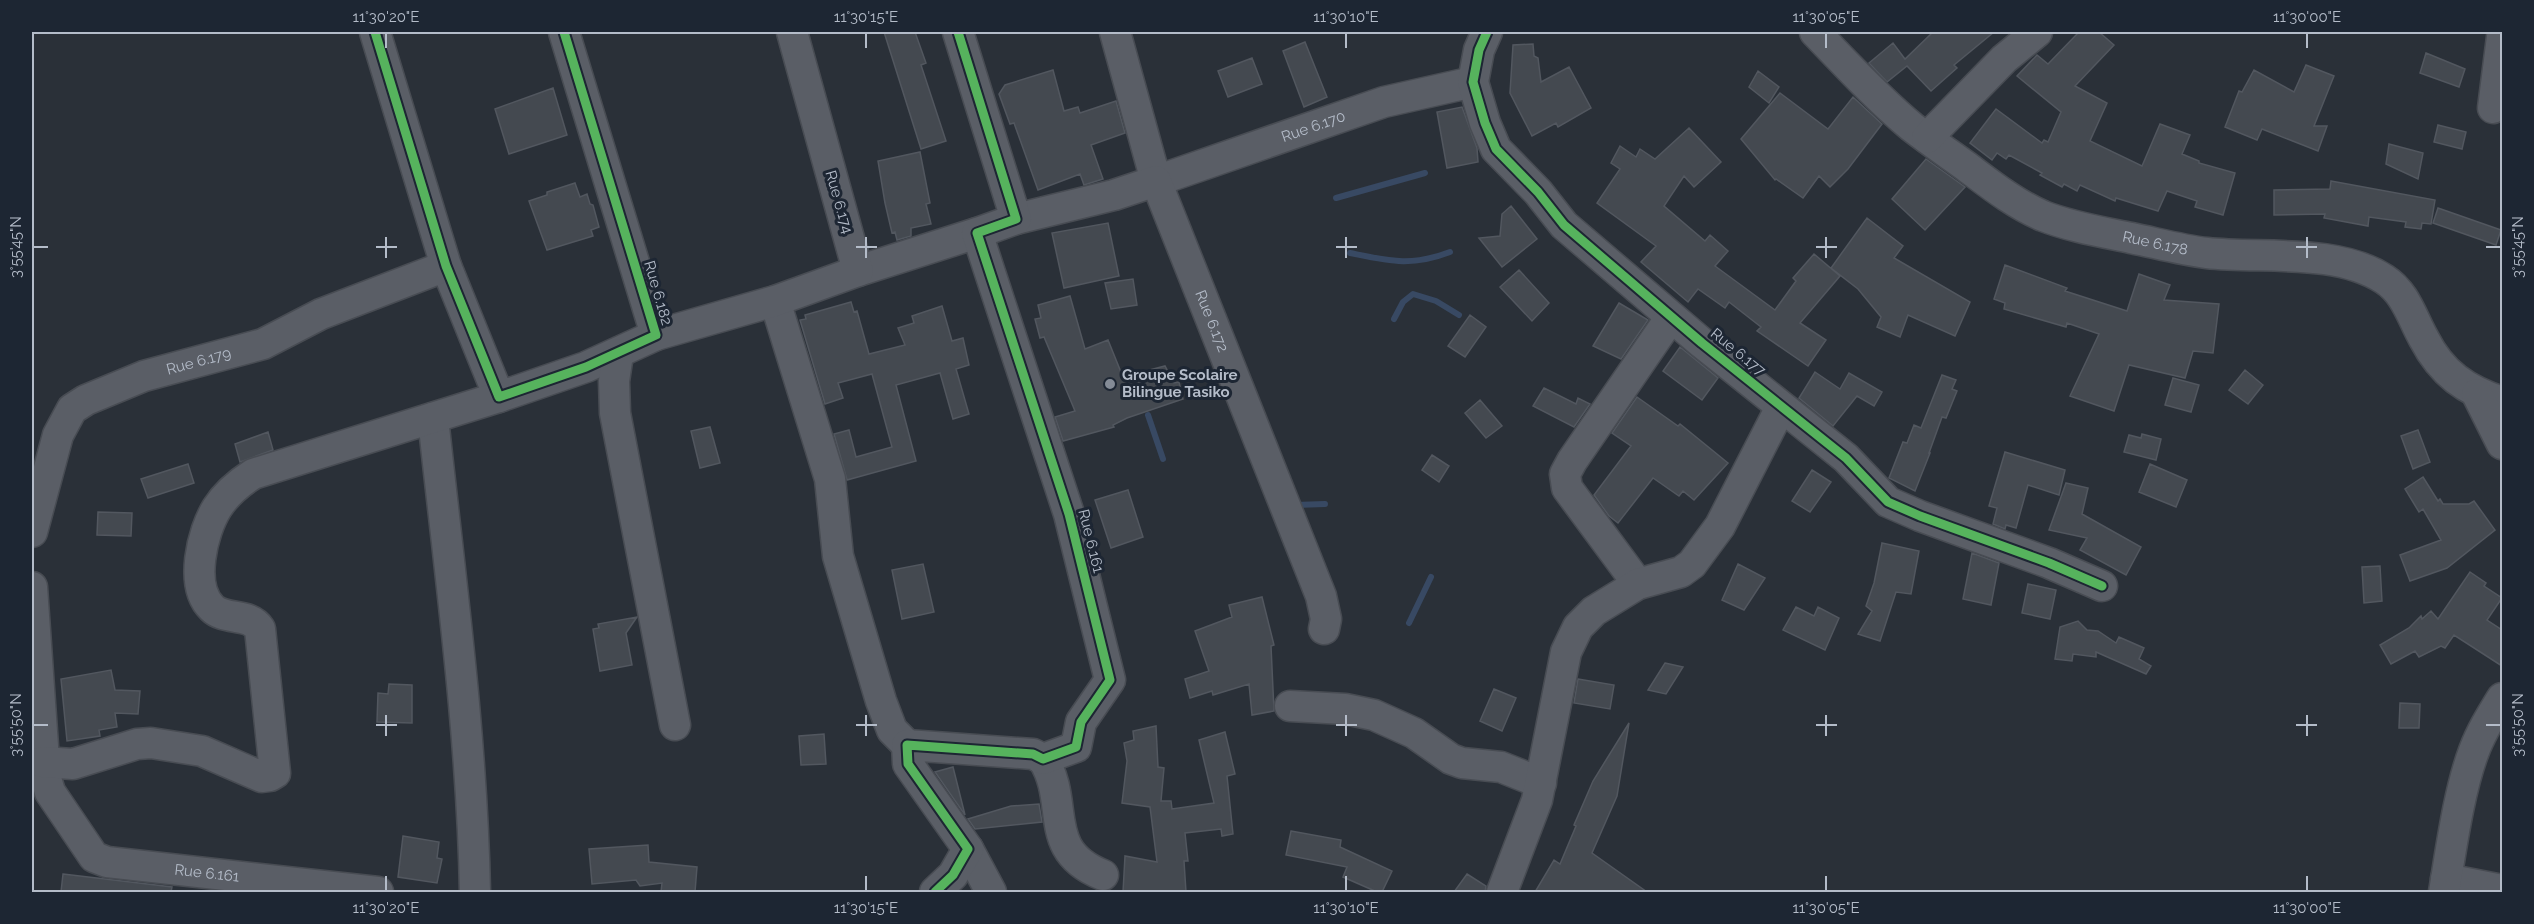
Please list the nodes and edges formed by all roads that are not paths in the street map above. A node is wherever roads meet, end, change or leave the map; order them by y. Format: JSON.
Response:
{"nodes":[{"id":1,"x":376,"y":32,"type":"edge"},
{"id":2,"x":564,"y":32,"type":"edge"},
{"id":3,"x":792,"y":32,"type":"edge"},
{"id":4,"x":958,"y":32,"type":"edge"},
{"id":5,"x":1115,"y":32,"type":"edge"},
{"id":6,"x":1487,"y":32,"type":"edge"},
{"id":7,"x":1815,"y":32,"type":"edge"},
{"id":8,"x":2037,"y":32,"type":"edge"},
{"id":9,"x":2502,"y":37,"type":"edge"},
{"id":10,"x":1473,"y":82,"type":"junction"},
{"id":11,"x":2493,"y":108,"type":"dead end"},
{"id":12,"x":1927,"y":138,"type":"junction"},
{"id":13,"x":1156,"y":181,"type":"junction"},
{"id":14,"x":1017,"y":219,"type":"junction"},
{"id":15,"x":977,"y":233,"type":"junction"},
{"id":16,"x":446,"y":266,"type":"junction"},
{"id":17,"x":858,"y":271,"type":"junction"},
{"id":18,"x":774,"y":301,"type":"junction"},
{"id":19,"x":1671,"y":317,"type":"junction"},
{"id":20,"x":656,"y":335,"type":"junction"},
{"id":21,"x":618,"y":354,"type":"junction"},
{"id":22,"x":499,"y":397,"type":"junction"},
{"id":23,"x":2490,"y":398,"type":"edge"},
{"id":24,"x":1781,"y":407,"type":"junction"},
{"id":25,"x":433,"y":418,"type":"junction"},
{"id":26,"x":2502,"y":444,"type":"edge"},
{"id":27,"x":32,"y":532,"type":"edge"},
{"id":28,"x":1638,"y":584,"type":"junction"},
{"id":29,"x":2102,"y":586,"type":"dead end"},
{"id":30,"x":32,"y":587,"type":"edge"},
{"id":31,"x":33,"y":629,"type":"edge"},
{"id":32,"x":1324,"y":629,"type":"dead end"},
{"id":33,"x":2502,"y":699,"type":"edge"},
{"id":34,"x":1290,"y":706,"type":"dead end"},
{"id":35,"x":675,"y":725,"type":"dead end"},
{"id":36,"x":907,"y":745,"type":"junction"},
{"id":37,"x":1043,"y":759,"type":"junction"},
{"id":38,"x":42,"y":762,"type":"junction"},
{"id":39,"x":1540,"y":783,"type":"junction"},
{"id":40,"x":968,"y":849,"type":"junction"},
{"id":41,"x":1103,"y":875,"type":"dead end"},
{"id":42,"x":2445,"y":886,"type":"edge"},
{"id":43,"x":2502,"y":890,"type":"edge"},
{"id":44,"x":378,"y":892,"type":"edge"},
{"id":45,"x":475,"y":892,"type":"edge"},
{"id":46,"x":935,"y":892,"type":"edge"},
{"id":47,"x":992,"y":892,"type":"edge"},
{"id":48,"x":1502,"y":892,"type":"edge"}],
"edges":[{"from":1,"to":16,"type":"street"},
{"from":2,"to":20,"type":"street","name":"Rue 6.182"},
{"from":3,"to":17,"type":"street","name":"Rue 6.174"},
{"from":4,"to":14,"type":"street"},
{"from":5,"to":13,"type":"street","name":"Rue 6.172"},
{"from":6,"to":10,"type":"street","name":"Rue 6.177"},
{"from":7,"to":12,"type":"street","name":"Rue 6.178"},
{"from":8,"to":12,"type":"street"},
{"from":9,"to":11,"type":"street"},
{"from":10,"to":13,"type":"street","name":"Rue 6.170"},
{"from":10,"to":19,"type":"street","name":"Rue 6.177"},
{"from":12,"to":23,"type":"street","name":"Rue 6.178"},
{"from":13,"to":14,"type":"street"},
{"from":13,"to":32,"type":"street","name":"Rue 6.172"},
{"from":14,"to":15,"type":"street"},
{"from":15,"to":17,"type":"street"},
{"from":15,"to":37,"type":"street","name":"Rue 6.161"},
{"from":16,"to":22,"type":"street"},
{"from":16,"to":27,"type":"street","name":"Rue 6.179"},
{"from":17,"to":18,"type":"street"},
{"from":18,"to":20,"type":"street"},
{"from":18,"to":36,"type":"street"},
{"from":19,"to":24,"type":"street","name":"Rue 6.177"},
{"from":19,"to":28,"type":"street"},
{"from":20,"to":21,"type":"street","name":"Rue 6.182"},
{"from":21,"to":22,"type":"street","name":"Rue 6.182"},
{"from":21,"to":35,"type":"street"},
{"from":22,"to":25,"type":"street","name":"Rue 6.182"},
{"from":23,"to":26,"type":"street"},
{"from":24,"to":28,"type":"street"},
{"from":24,"to":29,"type":"street","name":"Rue 6.177"},
{"from":25,"to":38,"type":"street","name":"Rue 6.182"},
{"from":25,"to":45,"type":"street"},
{"from":28,"to":39,"type":"street"},
{"from":30,"to":31,"type":"street"},
{"from":31,"to":38,"type":"street"},
{"from":33,"to":42,"type":"street"},
{"from":34,"to":39,"type":"street"},
{"from":36,"to":37,"type":"street"},
{"from":36,"to":40,"type":"street"},
{"from":37,"to":41,"type":"street"},
{"from":38,"to":44,"type":"street","name":"Rue 6.161"},
{"from":39,"to":48,"type":"street"},
{"from":40,"to":46,"type":"street"},
{"from":40,"to":47,"type":"street"},
{"from":42,"to":43,"type":"street"}]}
